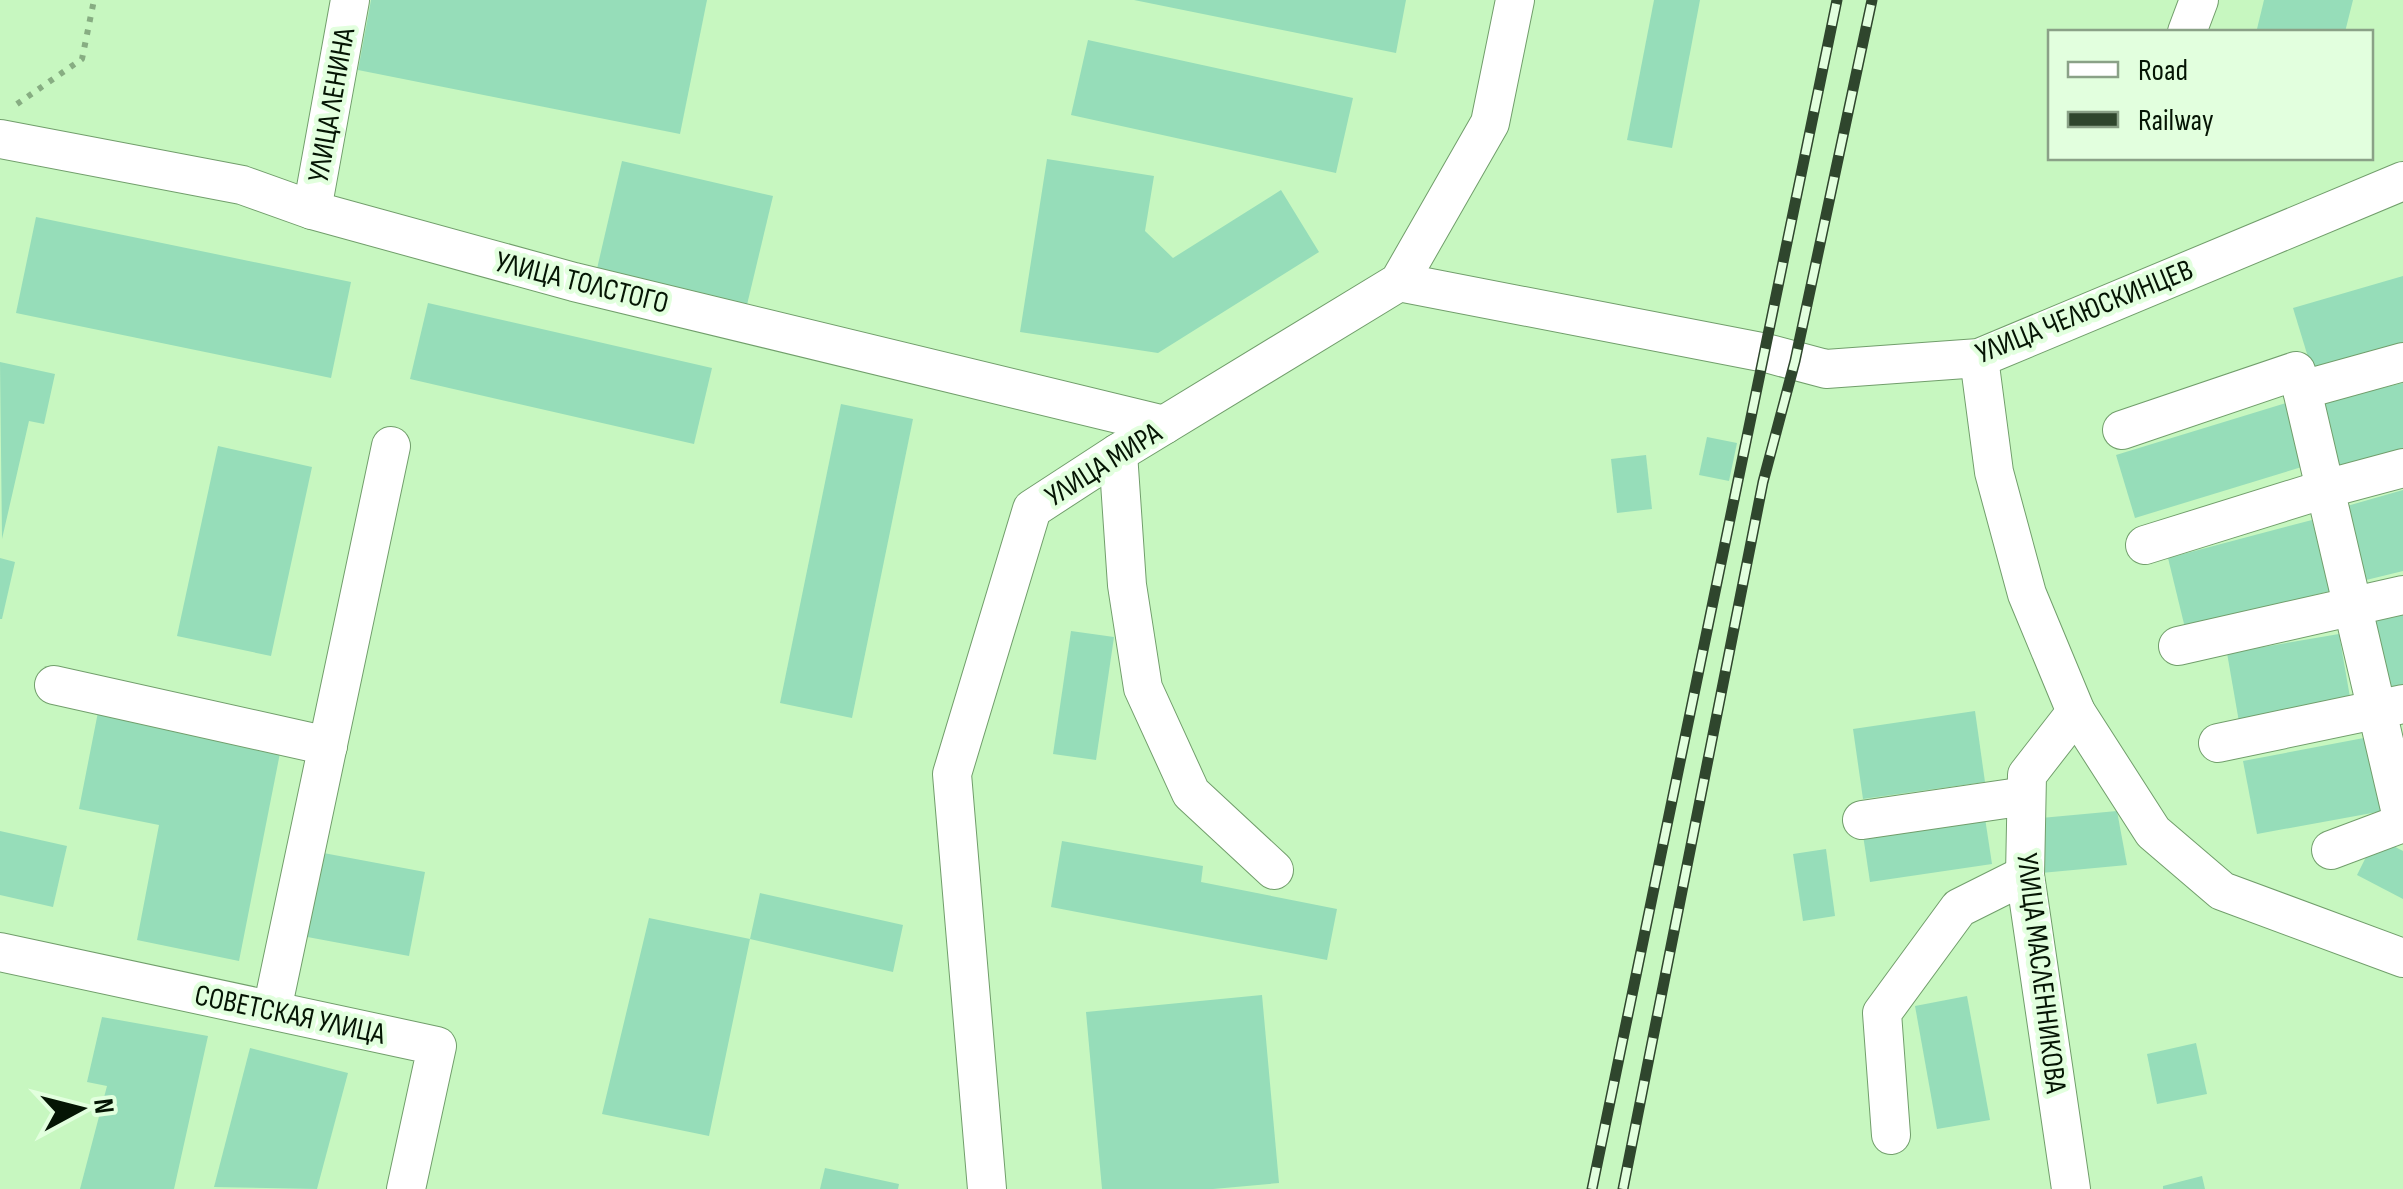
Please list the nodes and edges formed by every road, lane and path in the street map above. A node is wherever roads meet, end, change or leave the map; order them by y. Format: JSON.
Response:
{"nodes":[{"id":1,"x":94,"y":0,"type":"edge"},
{"id":2,"x":350,"y":0,"type":"edge"},
{"id":3,"x":1515,"y":0,"type":"edge"},
{"id":4,"x":2199,"y":0,"type":"edge"},
{"id":5,"x":2188,"y":30,"type":"edge"},
{"id":6,"x":16,"y":104,"type":"dead end"},
{"id":7,"x":0,"y":139,"type":"edge"},
{"id":8,"x":2403,"y":181,"type":"edge"},
{"id":9,"x":312,"y":210,"type":"junction"},
{"id":10,"x":1398,"y":282,"type":"junction"},
{"id":11,"x":1979,"y":358,"type":"junction"},
{"id":12,"x":2403,"y":362,"type":"edge"},
{"id":13,"x":2302,"y":390,"type":"junction"},
{"id":14,"x":1164,"y":425,"type":"junction"},
{"id":15,"x":2122,"y":430,"type":"dead end"},
{"id":16,"x":392,"y":446,"type":"dead end"},
{"id":17,"x":1118,"y":453,"type":"junction"},
{"id":18,"x":2403,"y":468,"type":"edge"},
{"id":19,"x":2325,"y":489,"type":"junction"},
{"id":20,"x":2145,"y":546,"type":"dead end"},
{"id":21,"x":2403,"y":596,"type":"edge"},
{"id":22,"x":2352,"y":608,"type":"junction"},
{"id":23,"x":2178,"y":646,"type":"dead end"},
{"id":24,"x":54,"y":684,"type":"dead end"},
{"id":25,"x":2389,"y":706,"type":"edge"},
{"id":26,"x":2076,"y":712,"type":"junction"},
{"id":27,"x":2218,"y":743,"type":"dead end"},
{"id":28,"x":328,"y":746,"type":"junction"},
{"id":29,"x":2026,"y":796,"type":"junction"},
{"id":30,"x":1862,"y":820,"type":"dead end"},
{"id":31,"x":2403,"y":822,"type":"edge"},
{"id":32,"x":2330,"y":850,"type":"dead end"},
{"id":33,"x":1274,"y":870,"type":"dead end"},
{"id":34,"x":2025,"y":874,"type":"junction"},
{"id":35,"x":0,"y":952,"type":"edge"},
{"id":36,"x":2403,"y":958,"type":"edge"},
{"id":37,"x":272,"y":1010,"type":"junction"},
{"id":38,"x":1890,"y":1135,"type":"dead end"},
{"id":39,"x":406,"y":1189,"type":"edge"},
{"id":40,"x":986,"y":1189,"type":"edge"},
{"id":41,"x":2071,"y":1189,"type":"edge"}],
"edges":[{"from":1,"to":6,"type":"path"},
{"from":2,"to":9,"type":"street","name":"УЛИЦА ЛЕНИНА"},
{"from":3,"to":10,"type":"street","name":"УЛИЦА МИРА"},
{"from":4,"to":5,"type":"street"},
{"from":7,"to":9,"type":"street","name":"УЛИЦА ТОЛСТОГО"},
{"from":8,"to":11,"type":"street","name":"УЛИЦА ЧЕЛЮСКИНЦЕВ"},
{"from":9,"to":14,"type":"street","name":"УЛИЦА ТОЛСТОГО"},
{"from":10,"to":11,"type":"street","name":"УЛИЦА ЧЕЛЮСКИНЦЕВ"},
{"from":10,"to":14,"type":"street","name":"УЛИЦА МИРА"},
{"from":11,"to":26,"type":"street"},
{"from":12,"to":13,"type":"street"},
{"from":13,"to":15,"type":"street"},
{"from":13,"to":19,"type":"street"},
{"from":14,"to":17,"type":"street","name":"УЛИЦА МИРА"},
{"from":16,"to":28,"type":"street"},
{"from":17,"to":33,"type":"street"},
{"from":17,"to":40,"type":"street","name":"УЛИЦА МИРА"},
{"from":18,"to":19,"type":"street"},
{"from":19,"to":20,"type":"street"},
{"from":19,"to":22,"type":"street"},
{"from":21,"to":22,"type":"street"},
{"from":22,"to":23,"type":"street"},
{"from":22,"to":25,"type":"street"},
{"from":24,"to":28,"type":"street"},
{"from":25,"to":27,"type":"street"},
{"from":25,"to":31,"type":"street"},
{"from":26,"to":29,"type":"street","name":"УЛИЦА МАСЛЕННИКОВА"},
{"from":26,"to":36,"type":"street"},
{"from":28,"to":37,"type":"street"},
{"from":29,"to":30,"type":"street"},
{"from":29,"to":34,"type":"street","name":"УЛИЦА МАСЛЕННИКОВА"},
{"from":31,"to":32,"type":"street"},
{"from":34,"to":38,"type":"street"},
{"from":34,"to":41,"type":"street","name":"УЛИЦА МАСЛЕННИКОВА"},
{"from":35,"to":37,"type":"street","name":"СОВЕТСКАЯ УЛИЦА"},
{"from":37,"to":39,"type":"street","name":"СОВЕТСКАЯ УЛИЦА"}]}
